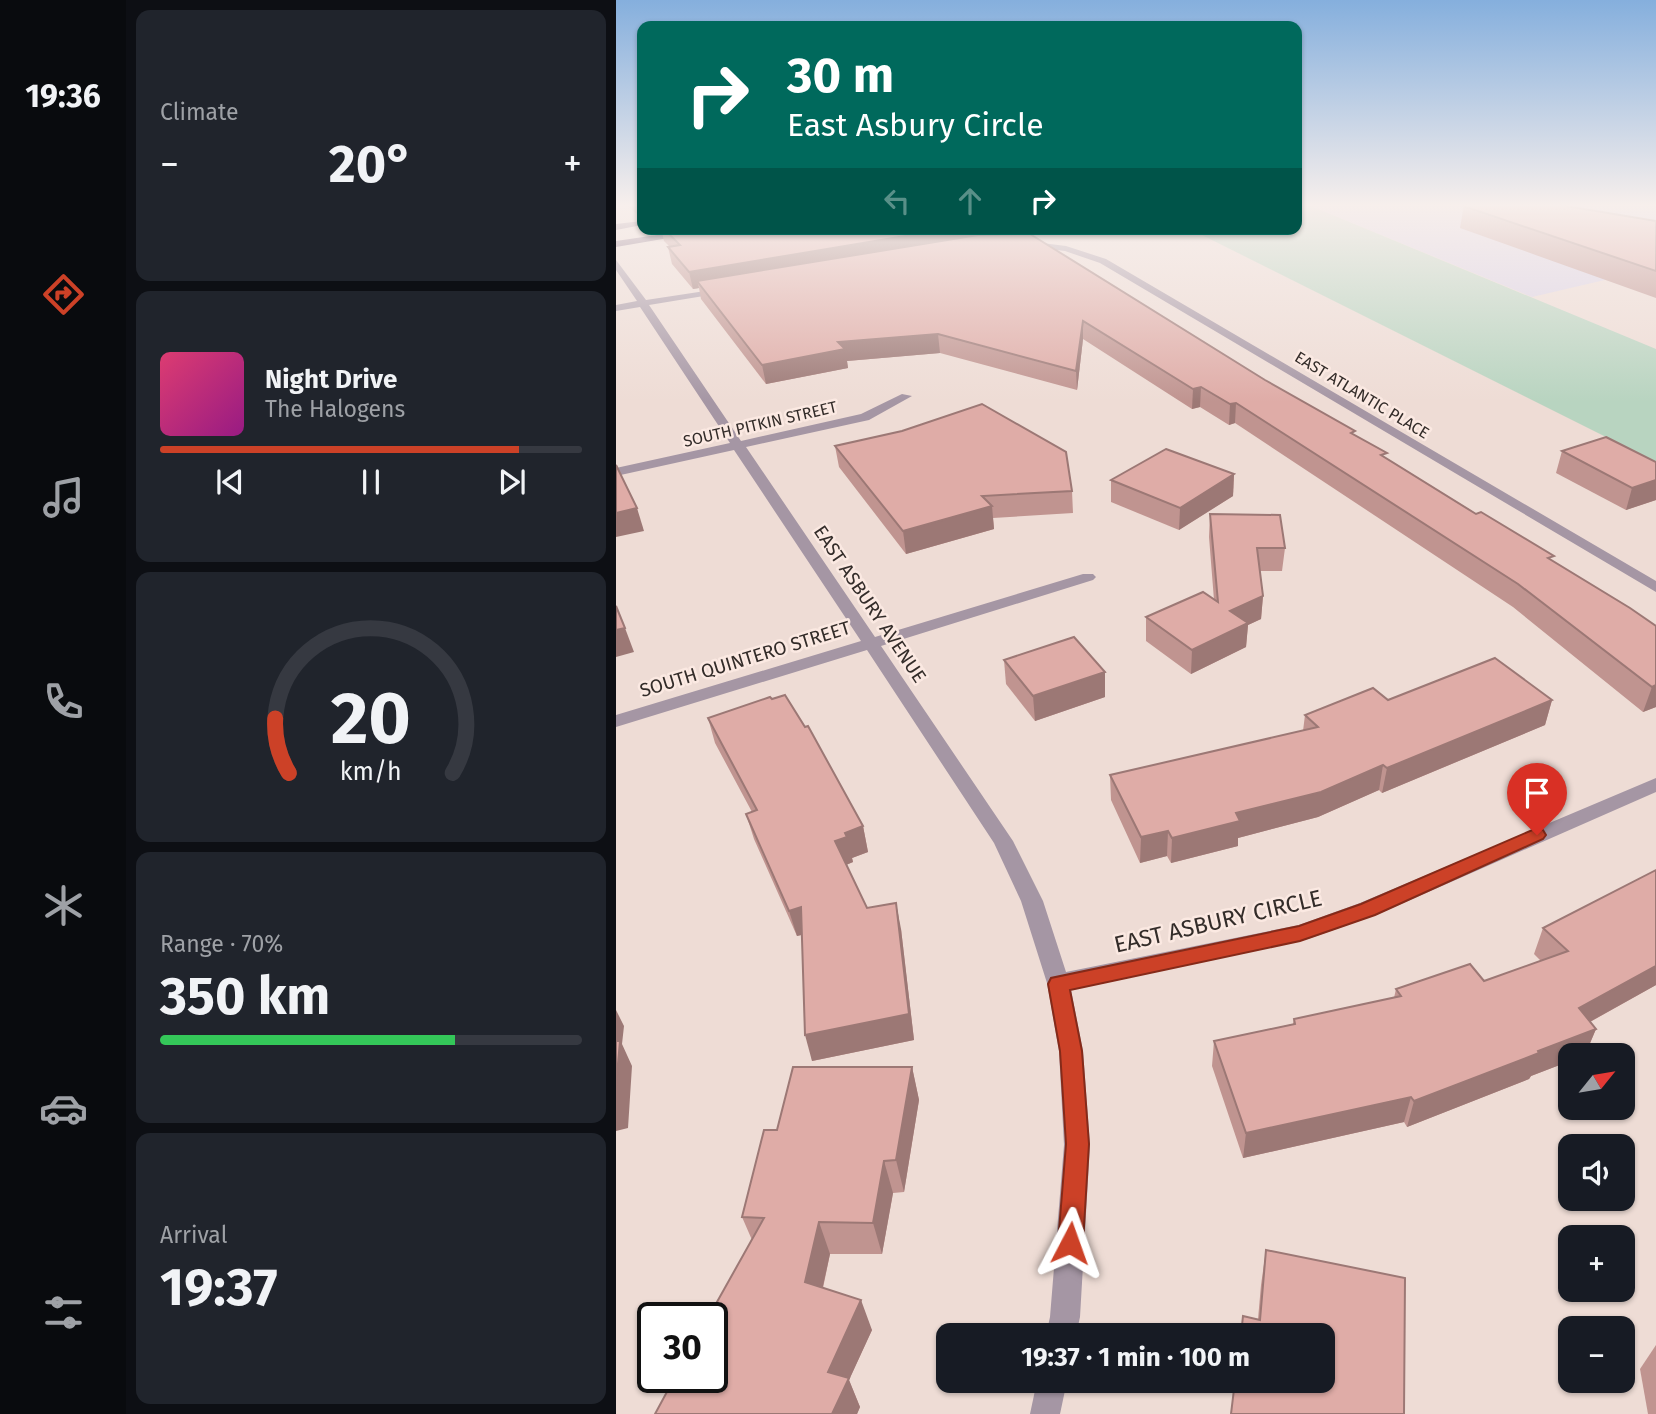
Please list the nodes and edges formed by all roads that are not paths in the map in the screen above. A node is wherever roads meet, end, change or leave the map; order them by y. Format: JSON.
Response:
{"nodes":[{"id":1,"x":621,"y":270,"type":"edge"},
{"id":2,"x":1118,"y":270,"type":"edge"},
{"id":3,"x":736,"y":287,"type":"edge"},
{"id":4,"x":642,"y":303,"type":"junction"},
{"id":5,"x":616,"y":308,"type":"edge"},
{"id":6,"x":906,"y":396,"type":"dead end"},
{"id":7,"x":737,"y":445,"type":"junction"},
{"id":8,"x":616,"y":472,"type":"edge"},
{"id":9,"x":1088,"y":577,"type":"dead end"},
{"id":10,"x":1656,"y":587,"type":"edge"},
{"id":11,"x":871,"y":643,"type":"junction"},
{"id":12,"x":616,"y":721,"type":"edge"},
{"id":13,"x":1656,"y":785,"type":"edge"},
{"id":14,"x":1058,"y":984,"type":"junction"},
{"id":15,"x":1064,"y":1323,"type":"edge"},
{"id":16,"x":1049,"y":1393,"type":"edge"},
{"id":17,"x":1045,"y":1414,"type":"edge"}],
"edges":[{"from":1,"to":4,"type":"street","name":"EAST ASBURY AVENUE"},
{"from":2,"to":10,"type":"street","name":"EAST ATLANTIC PLACE"},
{"from":3,"to":4,"type":"street"},
{"from":4,"to":5,"type":"street"},
{"from":4,"to":7,"type":"street","name":"EAST ASBURY AVENUE"},
{"from":6,"to":7,"type":"street","name":"SOUTH PITKIN STREET"},
{"from":7,"to":8,"type":"street","name":"SOUTH PITKIN STREET"},
{"from":7,"to":11,"type":"street","name":"EAST ASBURY AVENUE"},
{"from":9,"to":11,"type":"street","name":"SOUTH QUINTERO STREET"},
{"from":11,"to":12,"type":"street","name":"SOUTH QUINTERO STREET"},
{"from":11,"to":14,"type":"street","name":"EAST ASBURY AVENUE"},
{"from":13,"to":14,"type":"street","name":"EAST ASBURY CIRCLE"},
{"from":14,"to":15,"type":"street","name":"EAST ASBURY AVENUE"},
{"from":16,"to":17,"type":"street"}]}
